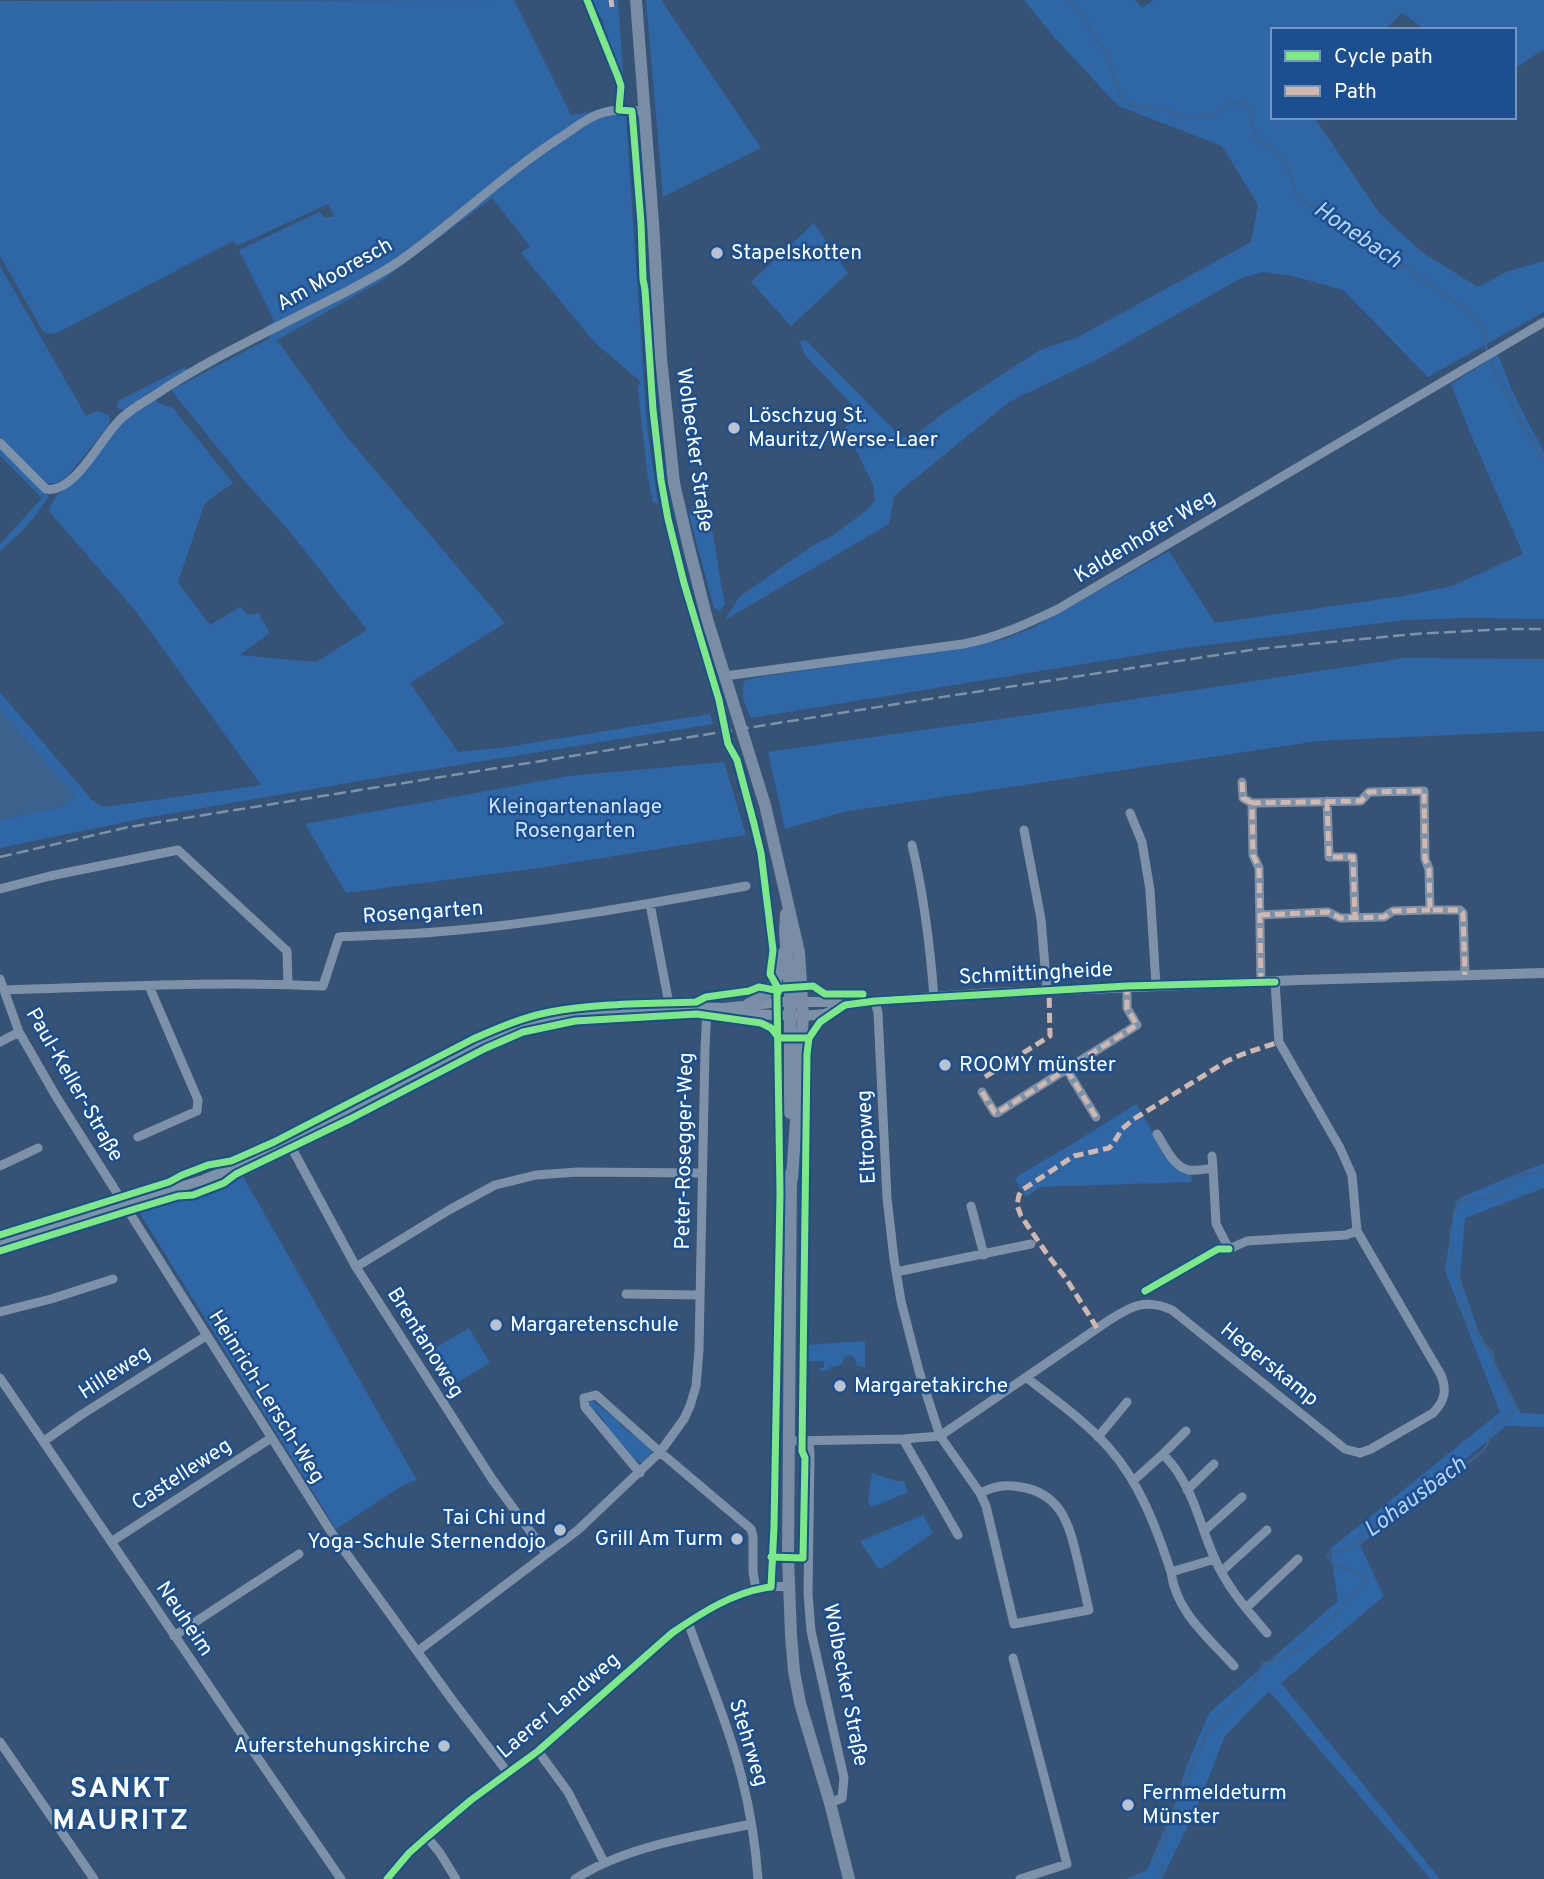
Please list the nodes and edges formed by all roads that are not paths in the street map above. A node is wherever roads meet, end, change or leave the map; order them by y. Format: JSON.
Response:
{"nodes":[{"id":1,"x":636,"y":0,"type":"edge"},
{"id":2,"x":644,"y":111,"type":"junction"},
{"id":3,"x":1544,"y":322,"type":"edge"},
{"id":4,"x":0,"y":443,"type":"edge"},
{"id":5,"x":724,"y":676,"type":"junction"},
{"id":6,"x":1242,"y":782,"type":"dead end"},
{"id":7,"x":1327,"y":802,"type":"junction"},
{"id":8,"x":1252,"y":803,"type":"junction"},
{"id":9,"x":1130,"y":813,"type":"dead end"},
{"id":10,"x":1024,"y":830,"type":"dead end"},
{"id":11,"x":912,"y":845,"type":"dead end"},
{"id":12,"x":746,"y":886,"type":"dead end"},
{"id":13,"x":0,"y":889,"type":"edge"},
{"id":14,"x":786,"y":893,"type":"junction"},
{"id":15,"x":650,"y":904,"type":"junction"},
{"id":16,"x":1430,"y":910,"type":"junction"},
{"id":17,"x":1260,"y":915,"type":"junction"},
{"id":18,"x":1354,"y":917,"type":"junction"},
{"id":19,"x":785,"y":933,"type":"junction"},
{"id":20,"x":1544,"y":973,"type":"edge"},
{"id":21,"x":1465,"y":975,"type":"junction"},
{"id":22,"x":0,"y":979,"type":"edge"},
{"id":23,"x":1275,"y":982,"type":"junction"},
{"id":24,"x":1261,"y":983,"type":"junction"},
{"id":25,"x":288,"y":985,"type":"junction"},
{"id":26,"x":1156,"y":985,"type":"junction"},
{"id":27,"x":149,"y":986,"type":"junction"},
{"id":28,"x":1127,"y":986,"type":"junction"},
{"id":29,"x":4,"y":990,"type":"junction"},
{"id":30,"x":1047,"y":990,"type":"junction"},
{"id":31,"x":934,"y":997,"type":"junction"},
{"id":32,"x":875,"y":1001,"type":"junction"},
{"id":33,"x":749,"y":1004,"type":"junction"},
{"id":34,"x":707,"y":1007,"type":"junction"},
{"id":35,"x":723,"y":1008,"type":"junction"},
{"id":36,"x":670,"y":1009,"type":"junction"},
{"id":37,"x":796,"y":1009,"type":"junction"},
{"id":38,"x":19,"y":1032,"type":"junction"},
{"id":39,"x":0,"y":1042,"type":"edge"},
{"id":40,"x":1067,"y":1070,"type":"junction"},
{"id":41,"x":982,"y":1092,"type":"dead end"},
{"id":42,"x":1096,"y":1117,"type":"dead end"},
{"id":43,"x":1157,"y":1134,"type":"dead end"},
{"id":44,"x":138,"y":1137,"type":"dead end"},
{"id":45,"x":289,"y":1143,"type":"junction"},
{"id":46,"x":38,"y":1148,"type":"dead end"},
{"id":47,"x":1212,"y":1156,"type":"dead end"},
{"id":48,"x":0,"y":1166,"type":"edge"},
{"id":49,"x":1213,"y":1168,"type":"junction"},
{"id":50,"x":702,"y":1173,"type":"junction"},
{"id":51,"x":124,"y":1205,"type":"junction"},
{"id":52,"x":971,"y":1206,"type":"dead end"},
{"id":53,"x":1357,"y":1231,"type":"junction"},
{"id":54,"x":0,"y":1244,"type":"edge"},
{"id":55,"x":1031,"y":1244,"type":"dead end"},
{"id":56,"x":984,"y":1255,"type":"junction"},
{"id":57,"x":356,"y":1266,"type":"junction"},
{"id":58,"x":896,"y":1272,"type":"junction"},
{"id":59,"x":113,"y":1279,"type":"dead end"},
{"id":60,"x":626,"y":1294,"type":"dead end"},
{"id":61,"x":700,"y":1294,"type":"junction"},
{"id":62,"x":0,"y":1312,"type":"edge"},
{"id":63,"x":206,"y":1336,"type":"junction"},
{"id":64,"x":0,"y":1378,"type":"edge"},
{"id":65,"x":1027,"y":1378,"type":"junction"},
{"id":66,"x":1127,"y":1402,"type":"dead end"},
{"id":67,"x":1186,"y":1431,"type":"dead end"},
{"id":68,"x":940,"y":1436,"type":"junction"},
{"id":69,"x":1098,"y":1437,"type":"junction"},
{"id":70,"x":271,"y":1438,"type":"junction"},
{"id":71,"x":903,"y":1439,"type":"junction"},
{"id":72,"x":44,"y":1441,"type":"junction"},
{"id":73,"x":789,"y":1441,"type":"junction"},
{"id":74,"x":809,"y":1441,"type":"junction"},
{"id":75,"x":660,"y":1452,"type":"junction"},
{"id":76,"x":1163,"y":1454,"type":"junction"},
{"id":77,"x":1214,"y":1464,"type":"dead end"},
{"id":78,"x":640,"y":1473,"type":"junction"},
{"id":79,"x":1133,"y":1481,"type":"junction"},
{"id":80,"x":1187,"y":1490,"type":"junction"},
{"id":81,"x":980,"y":1493,"type":"junction"},
{"id":82,"x":1242,"y":1497,"type":"dead end"},
{"id":83,"x":1267,"y":1530,"type":"dead end"},
{"id":84,"x":1204,"y":1531,"type":"junction"},
{"id":85,"x":958,"y":1535,"type":"dead end"},
{"id":86,"x":111,"y":1542,"type":"junction"},
{"id":87,"x":546,"y":1553,"type":"junction"},
{"id":88,"x":299,"y":1555,"type":"dead end"},
{"id":89,"x":1215,"y":1559,"type":"junction"},
{"id":90,"x":1298,"y":1559,"type":"dead end"},
{"id":91,"x":1171,"y":1572,"type":"junction"},
{"id":92,"x":1222,"y":1572,"type":"junction"},
{"id":93,"x":788,"y":1586,"type":"junction"},
{"id":94,"x":756,"y":1588,"type":"junction"},
{"id":95,"x":1246,"y":1608,"type":"junction"},
{"id":96,"x":688,"y":1622,"type":"junction"},
{"id":97,"x":1267,"y":1633,"type":"dead end"},
{"id":98,"x":174,"y":1636,"type":"junction"},
{"id":99,"x":418,"y":1651,"type":"junction"},
{"id":100,"x":1013,"y":1658,"type":"dead end"},
{"id":101,"x":1234,"y":1666,"type":"dead end"},
{"id":102,"x":0,"y":1742,"type":"edge"},
{"id":103,"x":538,"y":1751,"type":"junction"},
{"id":104,"x":508,"y":1773,"type":"junction"},
{"id":105,"x":831,"y":1803,"type":"junction"},
{"id":106,"x":751,"y":1824,"type":"junction"},
{"id":107,"x":427,"y":1837,"type":"junction"},
{"id":108,"x":604,"y":1863,"type":"junction"},
{"id":109,"x":587,"y":1876,"type":"edge"},
{"id":110,"x":336,"y":1878,"type":"edge"},
{"id":111,"x":94,"y":1879,"type":"edge"},
{"id":112,"x":387,"y":1879,"type":"edge"},
{"id":113,"x":456,"y":1879,"type":"edge"},
{"id":114,"x":575,"y":1879,"type":"edge"},
{"id":115,"x":758,"y":1879,"type":"edge"},
{"id":116,"x":849,"y":1879,"type":"edge"},
{"id":117,"x":1020,"y":1879,"type":"edge"}],
"edges":[{"from":1,"to":2,"type":"main road","name":"Wolbecker Straße"},
{"from":2,"to":4,"type":"street","name":"Am Mooresch"},
{"from":2,"to":5,"type":"main road","name":"Wolbecker Straße"},
{"from":3,"to":5,"type":"street","name":"Kaldenhofer Weg"},
{"from":5,"to":14,"type":"main road","name":"Wolbecker Straße"},
{"from":6,"to":8,"type":"street"},
{"from":7,"to":8,"type":"street"},
{"from":7,"to":16,"type":"street"},
{"from":7,"to":18,"type":"street"},
{"from":8,"to":17,"type":"street"},
{"from":9,"to":26,"type":"street"},
{"from":10,"to":30,"type":"street","name":"Schmittingheide"},
{"from":11,"to":31,"type":"street","name":"Schmittingheide"},
{"from":12,"to":15,"type":"street","name":"Rosengarten"},
{"from":13,"to":25,"type":"street"},
{"from":14,"to":19,"type":"main road","name":"Wolbecker Straße"},
{"from":14,"to":37,"type":"main road","name":"Wolbecker Straße"},
{"from":15,"to":25,"type":"street","name":"Rosengarten"},
{"from":15,"to":36,"type":"street"},
{"from":16,"to":18,"type":"street"},
{"from":16,"to":21,"type":"street"},
{"from":17,"to":18,"type":"street"},
{"from":17,"to":24,"type":"street"},
{"from":19,"to":33,"type":"main road"},
{"from":19,"to":37,"type":"main road","name":"Wolbecker Straße"},
{"from":20,"to":21,"type":"street","name":"Schmittingheide"},
{"from":21,"to":23,"type":"street","name":"Schmittingheide"},
{"from":22,"to":29,"type":"street","name":"Paul-Keller-Straße"},
{"from":23,"to":24,"type":"street","name":"Schmittingheide"},
{"from":23,"to":53,"type":"street","name":"Hegerskamp"},
{"from":24,"to":26,"type":"street","name":"Schmittingheide"},
{"from":25,"to":27,"type":"street","name":"Rosengarten"},
{"from":26,"to":28,"type":"street","name":"Schmittingheide"},
{"from":27,"to":29,"type":"street","name":"Rosengarten"},
{"from":27,"to":44,"type":"street"},
{"from":28,"to":30,"type":"street","name":"Schmittingheide"},
{"from":28,"to":40,"type":"street"},
{"from":29,"to":38,"type":"street","name":"Paul-Keller-Straße"},
{"from":30,"to":31,"type":"street","name":"Schmittingheide"},
{"from":31,"to":32,"type":"street","name":"Schmittingheide"},
{"from":32,"to":37,"type":"street","name":"Schmittingheide"},
{"from":32,"to":58,"type":"street","name":"Eltropweg"},
{"from":33,"to":35,"type":"street"},
{"from":33,"to":37,"type":"street"},
{"from":34,"to":35,"type":"street"},
{"from":34,"to":36,"type":"street"},
{"from":34,"to":50,"type":"street","name":"Peter-Rosegger-Weg"},
{"from":35,"to":37,"type":"street"},
{"from":36,"to":45,"type":"street"},
{"from":37,"to":73,"type":"main road","name":"Wolbecker Straße"},
{"from":38,"to":39,"type":"street"},
{"from":38,"to":51,"type":"street","name":"Paul-Keller-Straße"},
{"from":40,"to":41,"type":"street"},
{"from":40,"to":42,"type":"street"},
{"from":43,"to":49,"type":"street"},
{"from":45,"to":51,"type":"street"},
{"from":45,"to":57,"type":"street","name":"Brentanoweg"},
{"from":46,"to":48,"type":"street"},
{"from":47,"to":49,"type":"street"},
{"from":49,"to":53,"type":"street"},
{"from":50,"to":57,"type":"street"},
{"from":50,"to":61,"type":"street","name":"Peter-Rosegger-Weg"},
{"from":51,"to":54,"type":"street"},
{"from":51,"to":63,"type":"street","name":"Heinrich-Lersch-Weg"},
{"from":52,"to":56,"type":"street"},
{"from":53,"to":65,"type":"street","name":"Hegerskamp"},
{"from":55,"to":56,"type":"street"},
{"from":56,"to":58,"type":"street"},
{"from":57,"to":87,"type":"street","name":"Brentanoweg"},
{"from":58,"to":68,"type":"street","name":"Eltropweg"},
{"from":59,"to":62,"type":"street"},
{"from":60,"to":61,"type":"street"},
{"from":61,"to":75,"type":"street","name":"Peter-Rosegger-Weg"},
{"from":63,"to":70,"type":"street","name":"Heinrich-Lersch-Weg"},
{"from":63,"to":72,"type":"street","name":"Hilleweg"},
{"from":64,"to":72,"type":"street","name":"Neuheim"},
{"from":65,"to":68,"type":"street","name":"Hegerskamp"},
{"from":65,"to":69,"type":"street"},
{"from":66,"to":69,"type":"street"},
{"from":67,"to":76,"type":"street"},
{"from":68,"to":71,"type":"street","name":"Hegerskamp"},
{"from":68,"to":81,"type":"street","name":"Eltropweg"},
{"from":69,"to":79,"type":"street"},
{"from":70,"to":86,"type":"street","name":"Castelleweg"},
{"from":70,"to":99,"type":"street","name":"Heinrich-Lersch-Weg"},
{"from":71,"to":74,"type":"street","name":"Hegerskamp"},
{"from":71,"to":85,"type":"street"},
{"from":72,"to":86,"type":"street","name":"Neuheim"},
{"from":73,"to":74,"type":"street","name":"Hegerskamp"},
{"from":73,"to":93,"type":"main road","name":"Wolbecker Straße"},
{"from":74,"to":105,"type":"street","name":"Wolbecker Straße"},
{"from":75,"to":78,"type":"street","name":"Peter-Rosegger-Weg"},
{"from":75,"to":78,"type":"street"},
{"from":75,"to":94,"type":"street"},
{"from":76,"to":79,"type":"street"},
{"from":76,"to":80,"type":"street"},
{"from":77,"to":80,"type":"street"},
{"from":78,"to":87,"type":"street","name":"Peter-Rosegger-Weg"},
{"from":79,"to":91,"type":"street"},
{"from":80,"to":84,"type":"street"},
{"from":81,"to":81,"type":"street","name":"Eltropweg"},
{"from":82,"to":84,"type":"street"},
{"from":83,"to":92,"type":"street"},
{"from":84,"to":89,"type":"street"},
{"from":86,"to":98,"type":"street","name":"Neuheim"},
{"from":87,"to":99,"type":"street","name":"Peter-Rosegger-Weg"},
{"from":88,"to":98,"type":"street"},
{"from":89,"to":91,"type":"street"},
{"from":89,"to":92,"type":"street"},
{"from":90,"to":95,"type":"street"},
{"from":91,"to":101,"type":"street"},
{"from":92,"to":95,"type":"street"},
{"from":93,"to":94,"type":"street","name":"Laerer Landweg"},
{"from":93,"to":105,"type":"main road","name":"Wolbecker Straße"},
{"from":94,"to":96,"type":"street","name":"Laerer Landweg"},
{"from":95,"to":97,"type":"street"},
{"from":96,"to":103,"type":"street","name":"Laerer Landweg"},
{"from":96,"to":106,"type":"street","name":"Stehrweg"},
{"from":98,"to":110,"type":"street","name":"Neuheim"},
{"from":99,"to":104,"type":"street","name":"Heinrich-Lersch-Weg"},
{"from":100,"to":117,"type":"street"},
{"from":102,"to":111,"type":"street"},
{"from":103,"to":104,"type":"street","name":"Laerer Landweg"},
{"from":103,"to":108,"type":"street"},
{"from":104,"to":107,"type":"street","name":"Laerer Landweg"},
{"from":105,"to":116,"type":"main road","name":"Wolbecker Straße"},
{"from":106,"to":108,"type":"street"},
{"from":106,"to":115,"type":"street","name":"Stehrweg"},
{"from":107,"to":112,"type":"street","name":"Laerer Landweg"},
{"from":107,"to":113,"type":"street"},
{"from":108,"to":109,"type":"street"},
{"from":109,"to":114,"type":"street"}]}
